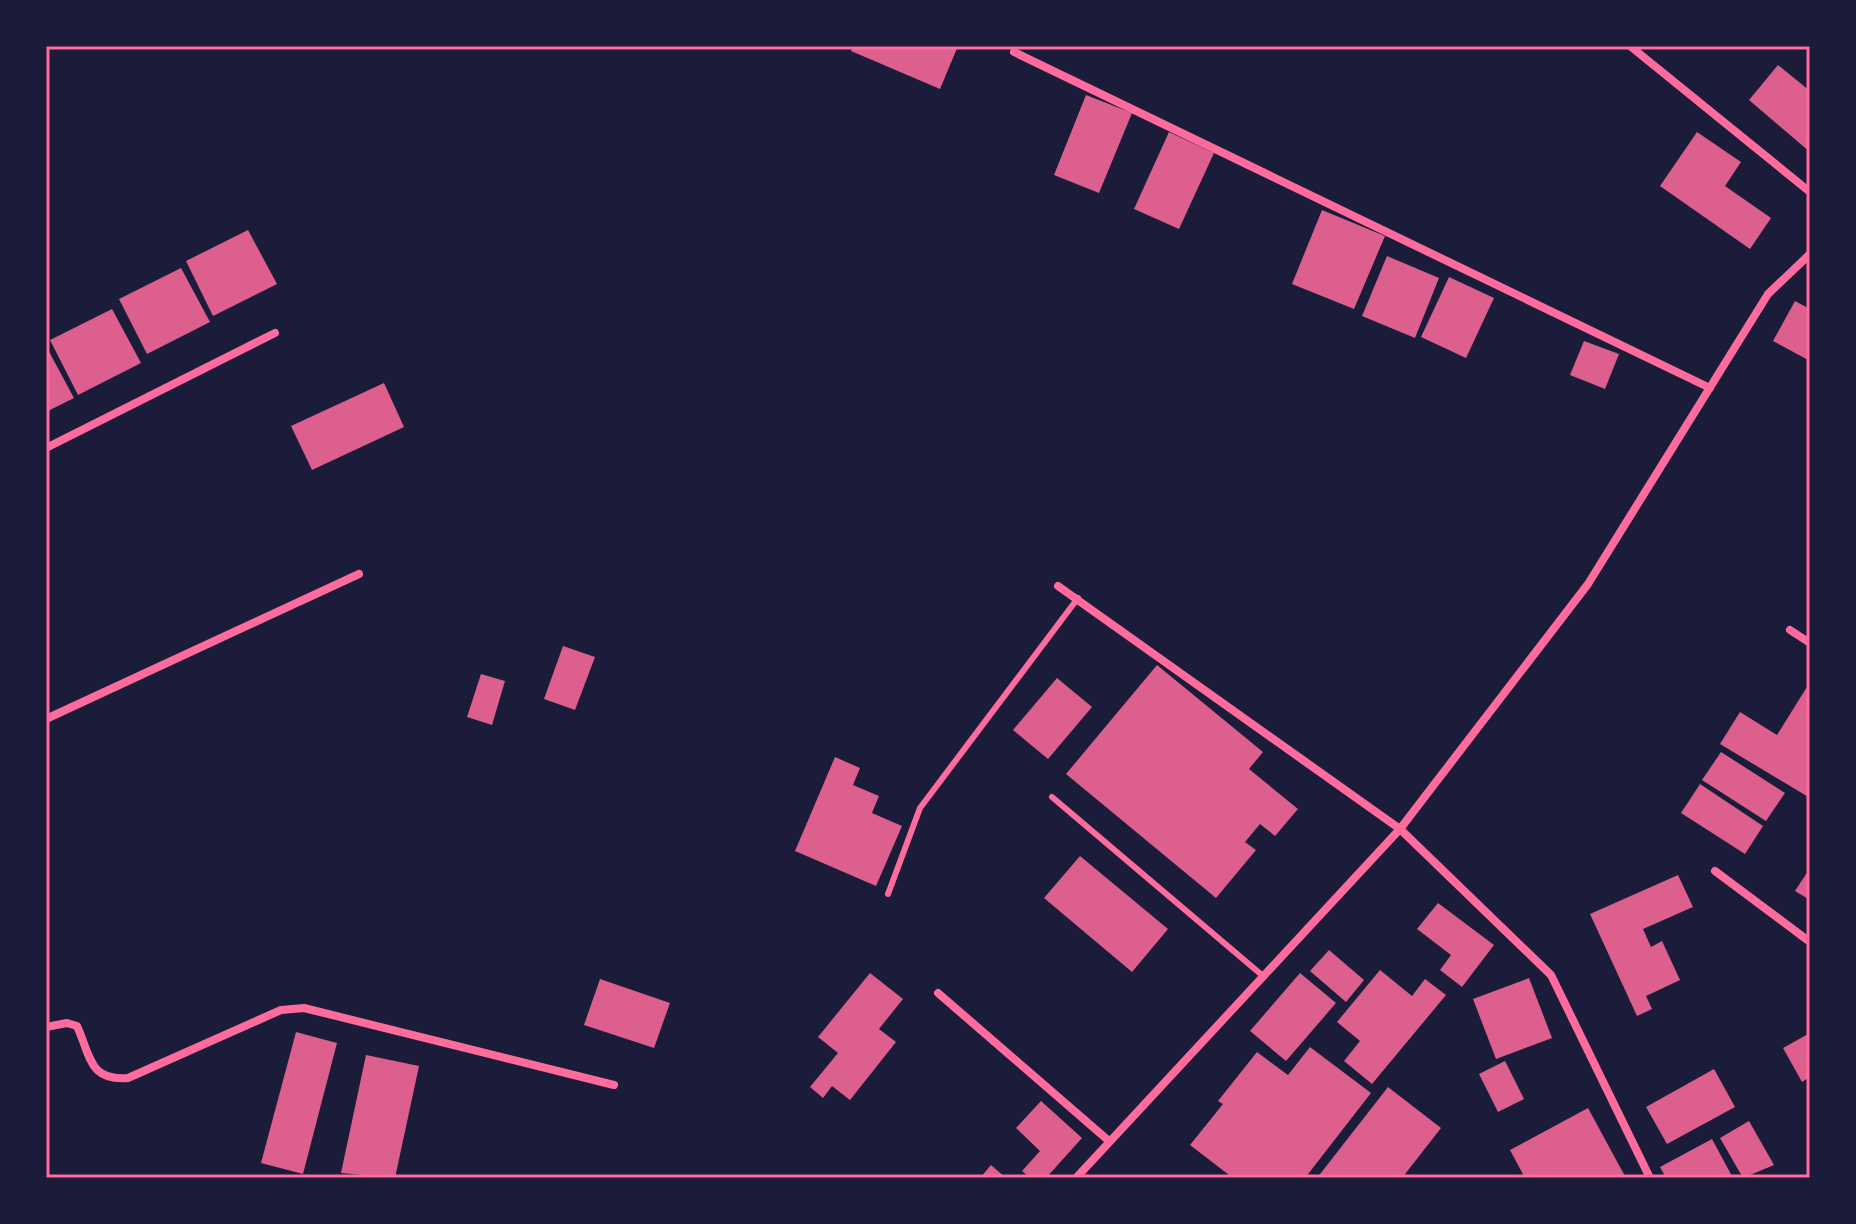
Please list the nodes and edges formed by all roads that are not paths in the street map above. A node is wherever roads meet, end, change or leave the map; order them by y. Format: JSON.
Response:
{"nodes":[{"id":1,"x":1630,"y":46,"type":"edge"},
{"id":2,"x":1014,"y":52,"type":"dead end"},
{"id":3,"x":1810,"y":192,"type":"edge"},
{"id":4,"x":1810,"y":254,"type":"edge"},
{"id":5,"x":275,"y":333,"type":"dead end"},
{"id":6,"x":1710,"y":388,"type":"junction"},
{"id":7,"x":46,"y":448,"type":"edge"},
{"id":8,"x":359,"y":574,"type":"dead end"},
{"id":9,"x":1058,"y":586,"type":"dead end"},
{"id":10,"x":1078,"y":598,"type":"junction"},
{"id":11,"x":1790,"y":630,"type":"dead end"},
{"id":12,"x":1810,"y":643,"type":"edge"},
{"id":13,"x":46,"y":719,"type":"edge"},
{"id":14,"x":1052,"y":797,"type":"dead end"},
{"id":15,"x":1400,"y":829,"type":"junction"},
{"id":16,"x":1715,"y":871,"type":"dead end"},
{"id":17,"x":888,"y":894,"type":"dead end"},
{"id":18,"x":1810,"y":942,"type":"edge"},
{"id":19,"x":1263,"y":976,"type":"junction"},
{"id":20,"x":938,"y":993,"type":"dead end"},
{"id":21,"x":46,"y":1027,"type":"edge"},
{"id":22,"x":614,"y":1085,"type":"dead end"},
{"id":23,"x":1109,"y":1141,"type":"junction"},
{"id":24,"x":1076,"y":1178,"type":"edge"},
{"id":25,"x":1650,"y":1178,"type":"edge"}],
"edges":[{"from":1,"to":3,"type":"street"},
{"from":2,"to":6,"type":"street"},
{"from":4,"to":6,"type":"street"},
{"from":5,"to":7,"type":"street"},
{"from":6,"to":15,"type":"street"},
{"from":8,"to":13,"type":"street"},
{"from":9,"to":10,"type":"street"},
{"from":10,"to":15,"type":"street"},
{"from":10,"to":17,"type":"lane"},
{"from":11,"to":12,"type":"street"},
{"from":14,"to":19,"type":"lane"},
{"from":15,"to":19,"type":"street"},
{"from":15,"to":25,"type":"street"},
{"from":16,"to":18,"type":"street"},
{"from":19,"to":23,"type":"street"},
{"from":20,"to":23,"type":"street"},
{"from":21,"to":22,"type":"street"},
{"from":23,"to":24,"type":"street"}]}
